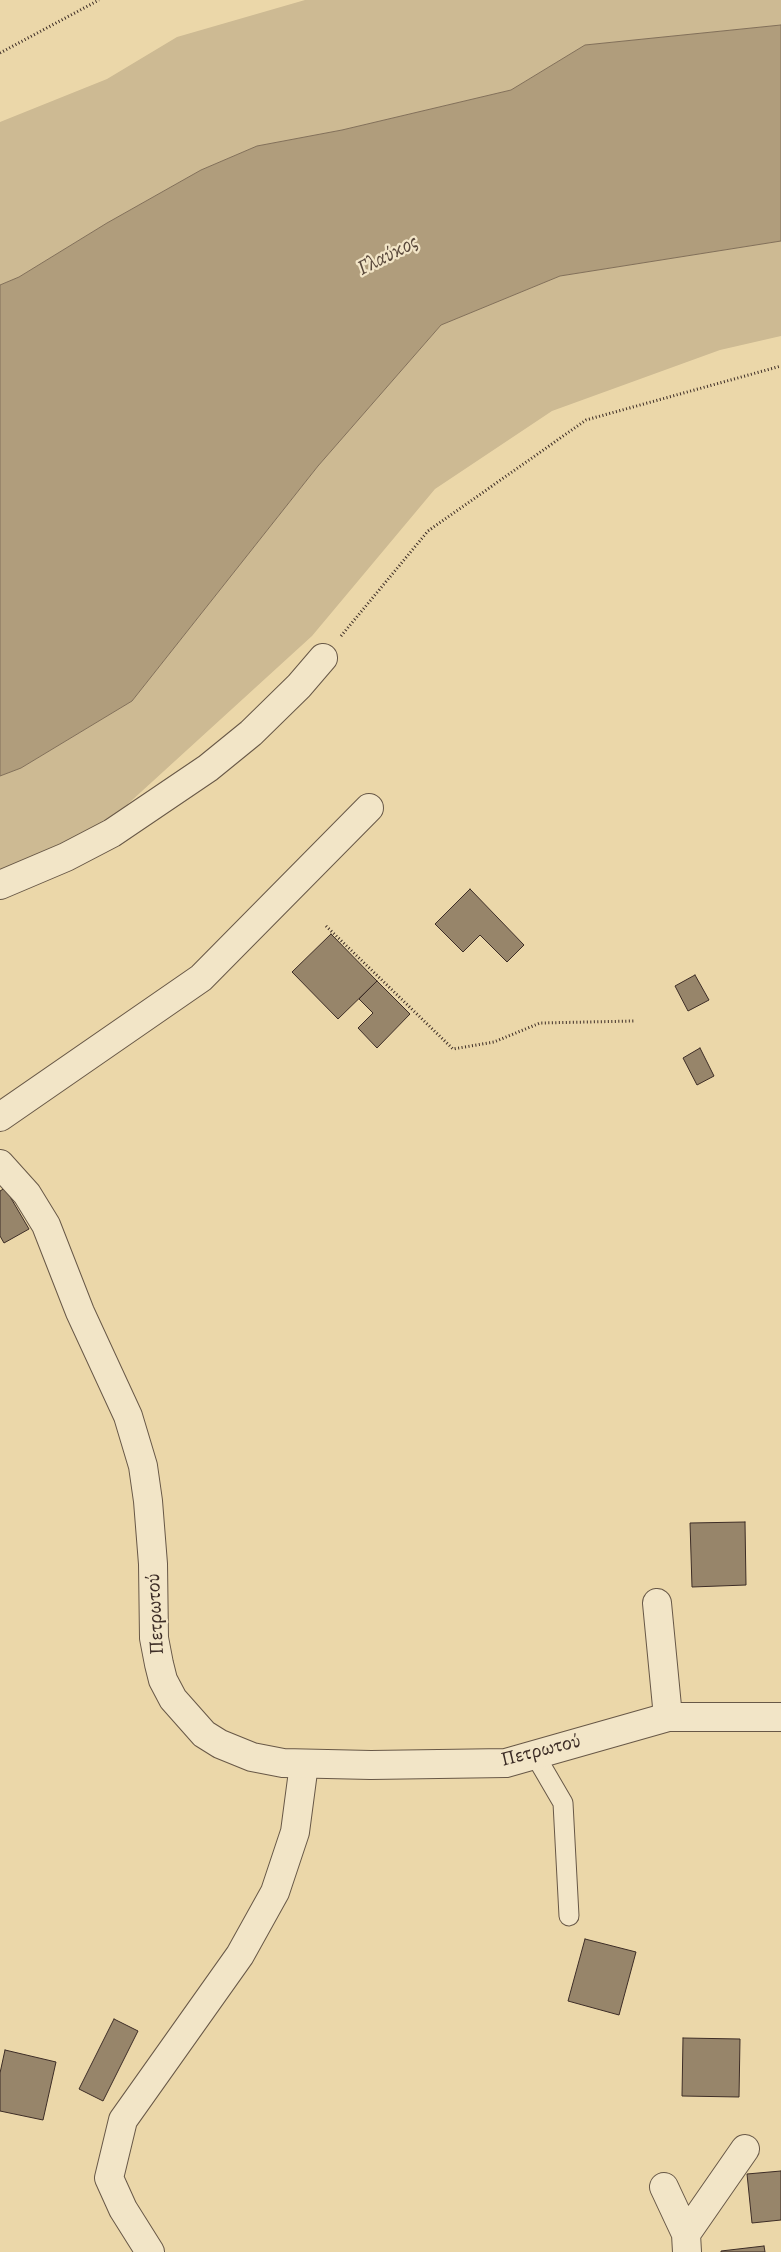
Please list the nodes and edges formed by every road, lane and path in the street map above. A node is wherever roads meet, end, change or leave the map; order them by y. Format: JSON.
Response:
{"nodes":[{"id":1,"x":99,"y":0,"type":"edge"},
{"id":2,"x":0,"y":53,"type":"edge"},
{"id":3,"x":781,"y":366,"type":"edge"},
{"id":4,"x":324,"y":658,"type":"joint"},
{"id":5,"x":369,"y":808,"type":"dead end"},
{"id":6,"x":0,"y":886,"type":"edge"},
{"id":7,"x":326,"y":926,"type":"dead end"},
{"id":8,"x":634,"y":1021,"type":"dead end"},
{"id":9,"x":0,"y":1117,"type":"edge"},
{"id":10,"x":0,"y":1164,"type":"edge"},
{"id":11,"x":656,"y":1603,"type":"dead end"},
{"id":12,"x":668,"y":1717,"type":"junction"},
{"id":13,"x":781,"y":1718,"type":"edge"},
{"id":14,"x":535,"y":1755,"type":"junction"},
{"id":15,"x":304,"y":1764,"type":"junction"},
{"id":16,"x":569,"y":1916,"type":"dead end"},
{"id":17,"x":745,"y":2149,"type":"dead end"},
{"id":18,"x":664,"y":2188,"type":"dead end"},
{"id":19,"x":687,"y":2243,"type":"edge"},
{"id":20,"x":150,"y":2252,"type":"edge"}],
"edges":[{"from":1,"to":2,"type":"path"},
{"from":3,"to":4,"type":"path"},
{"from":4,"to":6,"type":"street"},
{"from":5,"to":9,"type":"street"},
{"from":7,"to":8,"type":"path"},
{"from":10,"to":15,"type":"street","name":"Πετρωτού"},
{"from":11,"to":12,"type":"street"},
{"from":12,"to":13,"type":"street","name":"Πετρωτού"},
{"from":12,"to":14,"type":"street","name":"Πετρωτού"},
{"from":14,"to":15,"type":"street","name":"Πετρωτού"},
{"from":14,"to":16,"type":"lane"},
{"from":15,"to":20,"type":"street"},
{"from":17,"to":19,"type":"street"},
{"from":18,"to":19,"type":"street"}]}
